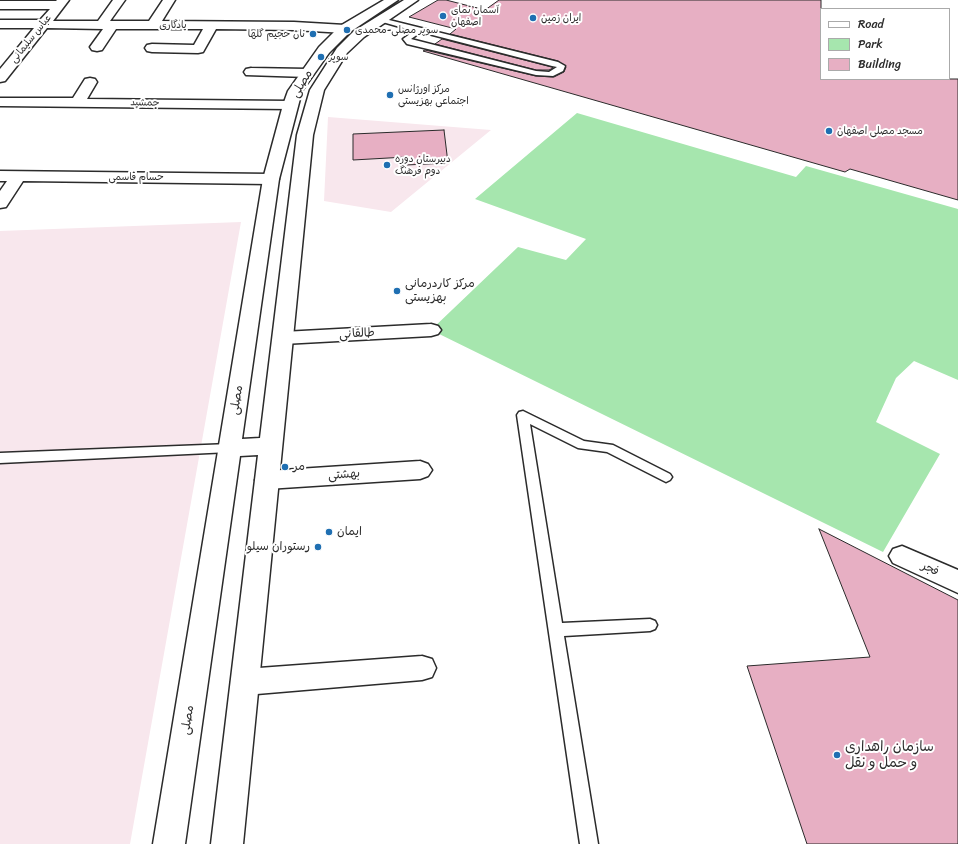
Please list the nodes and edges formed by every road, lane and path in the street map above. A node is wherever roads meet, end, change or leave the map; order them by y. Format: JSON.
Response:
{"nodes":[{"id":1,"x":119,"y":0,"type":"edge"},
{"id":2,"x":169,"y":0,"type":"edge"},
{"id":3,"x":392,"y":0,"type":"edge"},
{"id":4,"x":412,"y":0,"type":"edge"},
{"id":5,"x":60,"y":3,"type":"edge"},
{"id":6,"x":0,"y":5,"type":"edge"},
{"id":7,"x":381,"y":20,"type":"junction"},
{"id":8,"x":0,"y":24,"type":"edge"},
{"id":9,"x":43,"y":25,"type":"junction"},
{"id":10,"x":107,"y":25,"type":"junction"},
{"id":11,"x":153,"y":25,"type":"junction"},
{"id":12,"x":212,"y":25,"type":"junction"},
{"id":13,"x":345,"y":29,"type":"junction"},
{"id":14,"x":420,"y":30,"type":"junction"},
{"id":15,"x":97,"y":47,"type":"dead end"},
{"id":16,"x":152,"y":48,"type":"dead end"},
{"id":17,"x":251,"y":72,"type":"dead end"},
{"id":18,"x":2,"y":74,"type":"edge"},
{"id":19,"x":307,"y":74,"type":"junction"},
{"id":20,"x":90,"y":82,"type":"dead end"},
{"id":21,"x":0,"y":102,"type":"edge"},
{"id":22,"x":77,"y":103,"type":"junction"},
{"id":23,"x":106,"y":103,"type":"junction"},
{"id":24,"x":290,"y":105,"type":"junction"},
{"id":25,"x":98,"y":117,"type":"dead end"},
{"id":26,"x":0,"y":176,"type":"edge"},
{"id":27,"x":18,"y":176,"type":"junction"},
{"id":28,"x":271,"y":179,"type":"junction"},
{"id":29,"x":0,"y":203,"type":"edge"},
{"id":30,"x":431,"y":330,"type":"dead end"},
{"id":31,"x":283,"y":338,"type":"junction"},
{"id":32,"x":271,"y":446,"type":"junction"},
{"id":33,"x":230,"y":448,"type":"junction"},
{"id":34,"x":0,"y":458,"type":"edge"},
{"id":35,"x":420,"y":470,"type":"dead end"},
{"id":36,"x":666,"y":478,"type":"dead end"},
{"id":37,"x":267,"y":480,"type":"junction"},
{"id":38,"x":902,"y":556,"type":"dead end"},
{"id":39,"x":958,"y":582,"type":"edge"},
{"id":40,"x":650,"y":625,"type":"dead end"},
{"id":41,"x":556,"y":630,"type":"junction"},
{"id":42,"x":422,"y":668,"type":"dead end"},
{"id":43,"x":245,"y":682,"type":"junction"},
{"id":44,"x":169,"y":844,"type":"edge"},
{"id":45,"x":227,"y":844,"type":"edge"},
{"id":46,"x":589,"y":844,"type":"edge"}],
"edges":[{"from":1,"to":10,"type":"main road"},
{"from":2,"to":11,"type":"main road"},
{"from":3,"to":13,"type":"main road","name":"مصلی"},
{"from":4,"to":7,"type":"main road","name":"مصلی"},
{"from":5,"to":6,"type":"main road"},
{"from":5,"to":9,"type":"main road","name":"عباس سلیمانی"},
{"from":7,"to":14,"type":"lane"},
{"from":7,"to":31,"type":"main road","name":"مصلی"},
{"from":8,"to":9,"type":"main road","name":"یادگاری"},
{"from":9,"to":10,"type":"main road","name":"یادگاری"},
{"from":9,"to":18,"type":"main road","name":"عباس سلیمانی"},
{"from":10,"to":11,"type":"main road","name":"یادگاری"},
{"from":10,"to":15,"type":"main road"},
{"from":11,"to":12,"type":"main road","name":"یادگاری"},
{"from":12,"to":13,"type":"main road","name":"یادگاری"},
{"from":12,"to":16,"type":"main road"},
{"from":13,"to":19,"type":"main road","name":"مصلی"},
{"from":14,"to":14,"type":"lane"},
{"from":17,"to":19,"type":"main road"},
{"from":19,"to":24,"type":"main road","name":"مصلی"},
{"from":20,"to":22,"type":"main road"},
{"from":21,"to":22,"type":"main road","name":"جمشید"},
{"from":22,"to":23,"type":"main road","name":"جمشید"},
{"from":23,"to":24,"type":"main road","name":"جمشید"},
{"from":23,"to":25,"type":"main road"},
{"from":24,"to":28,"type":"main road","name":"مصلی"},
{"from":26,"to":27,"type":"main road","name":"حسام قاسمی"},
{"from":27,"to":28,"type":"main road","name":"حسام قاسمی"},
{"from":27,"to":29,"type":"main road"},
{"from":28,"to":33,"type":"main road","name":"مصلی"},
{"from":30,"to":31,"type":"main road","name":"طالقانی"},
{"from":31,"to":32,"type":"main road","name":"مصلی"},
{"from":32,"to":33,"type":"main road"},
{"from":32,"to":37,"type":"main road","name":"مصلی"},
{"from":33,"to":34,"type":"lane"},
{"from":33,"to":44,"type":"main road","name":"مصلی"},
{"from":35,"to":37,"type":"main road","name":"بهشتی"},
{"from":36,"to":41,"type":"lane"},
{"from":37,"to":43,"type":"main road","name":"مصلی"},
{"from":38,"to":39,"type":"main road","name":"فجر"},
{"from":40,"to":41,"type":"lane"},
{"from":41,"to":46,"type":"lane"},
{"from":42,"to":43,"type":"main road"},
{"from":43,"to":45,"type":"main road","name":"مصلی"}]}
